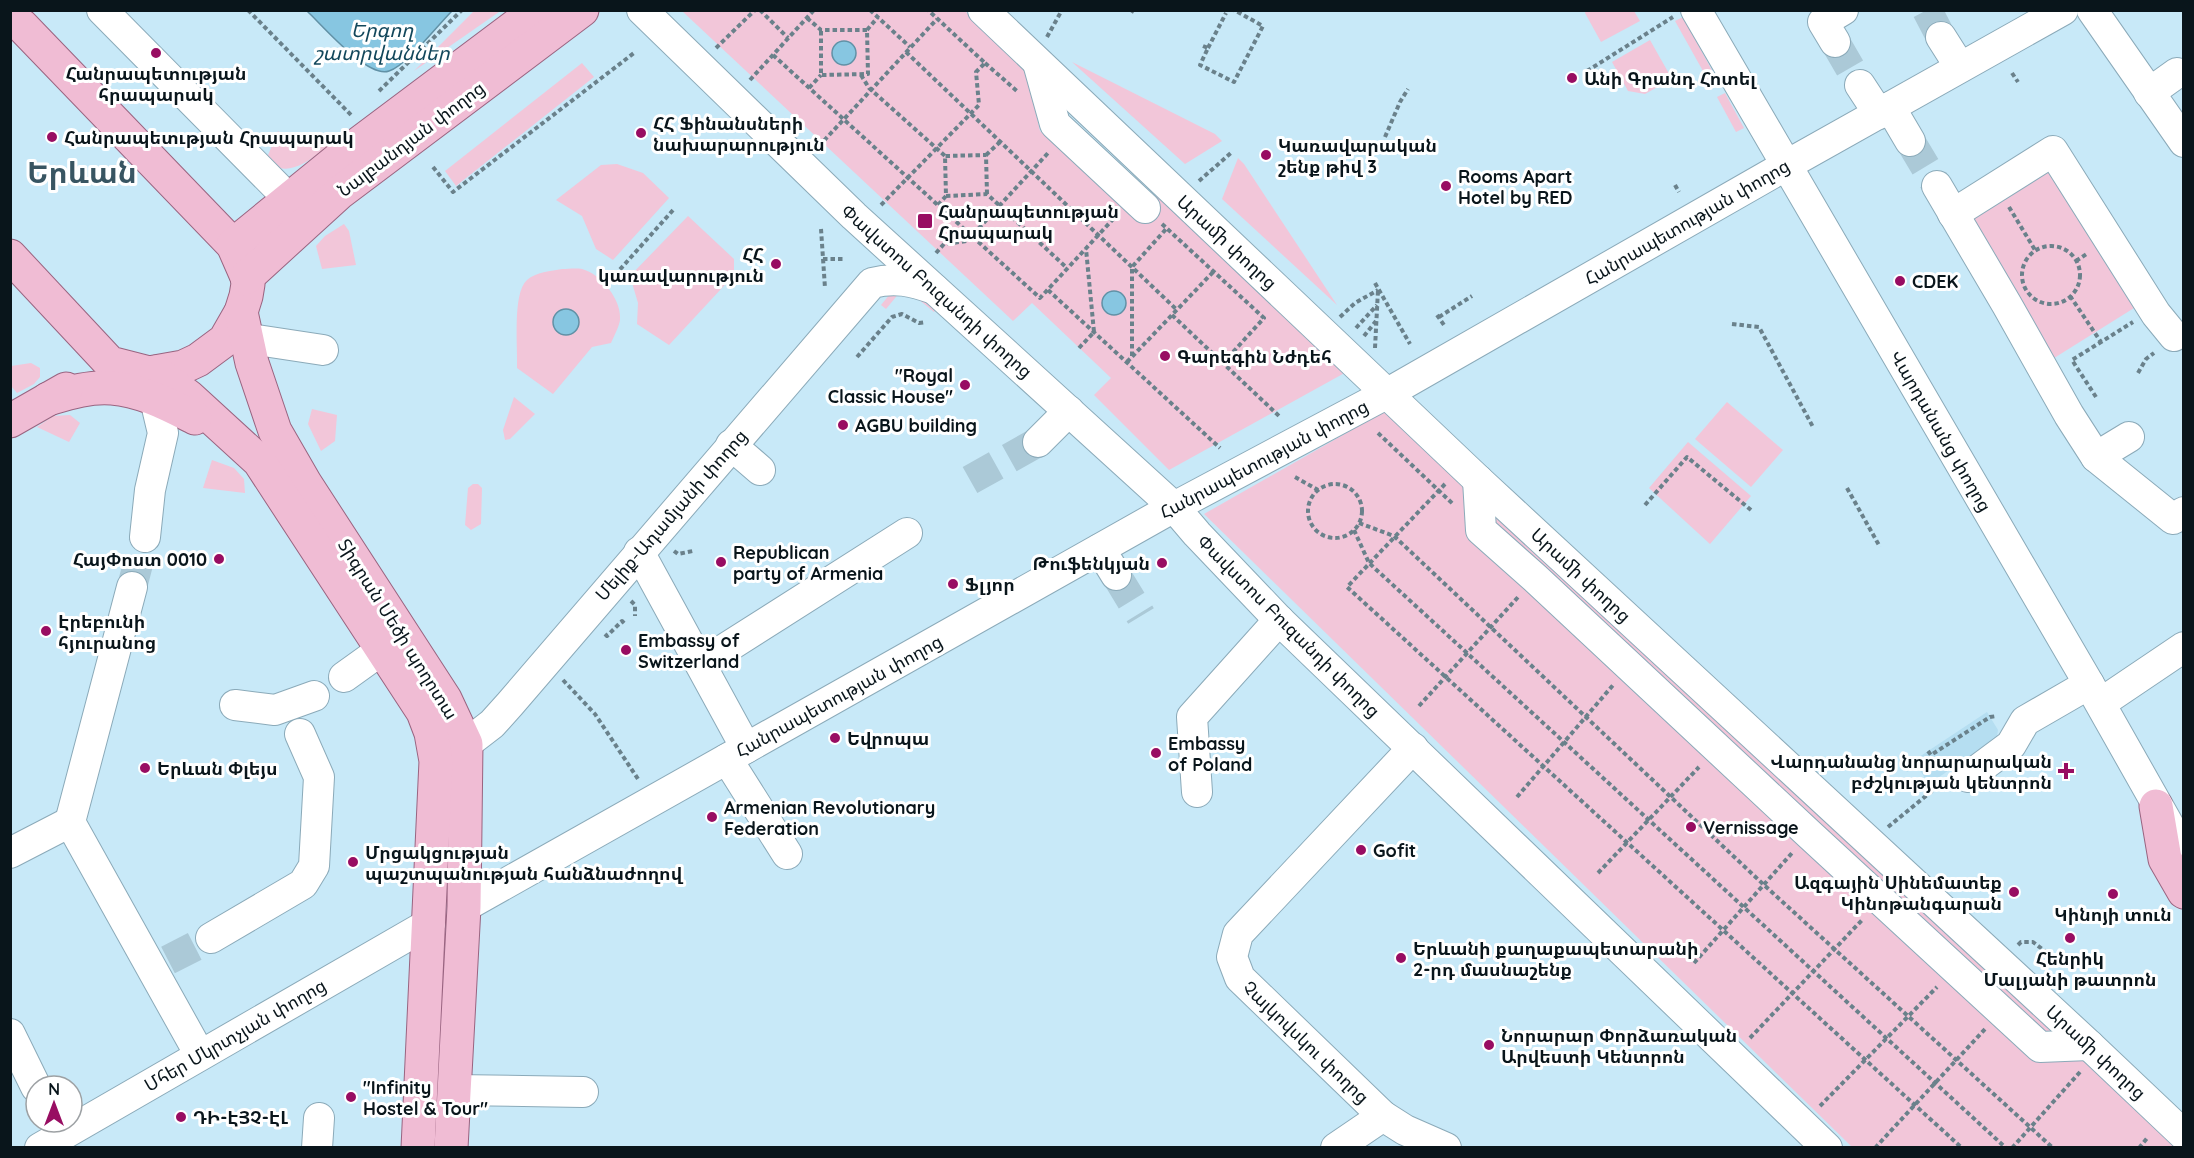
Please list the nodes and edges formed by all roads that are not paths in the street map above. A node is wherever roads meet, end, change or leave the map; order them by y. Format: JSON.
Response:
{"nodes":[{"id":1,"x":102,"y":10,"type":"edge"},
{"id":2,"x":537,"y":10,"type":"edge"},
{"id":3,"x":582,"y":10,"type":"edge"},
{"id":4,"x":642,"y":10,"type":"edge"},
{"id":5,"x":983,"y":10,"type":"edge"},
{"id":6,"x":1843,"y":10,"type":"edge"},
{"id":7,"x":2063,"y":10,"type":"edge"},
{"id":8,"x":2092,"y":10,"type":"edge"},
{"id":9,"x":1686,"y":13,"type":"edge"},
{"id":10,"x":10,"y":17,"type":"edge"},
{"id":11,"x":1941,"y":37,"type":"tunnel mouth"},
{"id":12,"x":1835,"y":42,"type":"tunnel mouth"},
{"id":13,"x":1041,"y":53,"type":"junction"},
{"id":14,"x":1960,"y":67,"type":"junction"},
{"id":15,"x":2177,"y":73,"type":"dead end"},
{"id":16,"x":1860,"y":85,"type":"tunnel mouth"},
{"id":17,"x":2149,"y":93,"type":"junction"},
{"id":18,"x":1884,"y":110,"type":"junction"},
{"id":19,"x":1910,"y":141,"type":"tunnel mouth"},
{"id":20,"x":2184,"y":142,"type":"edge"},
{"id":21,"x":1785,"y":166,"type":"junction"},
{"id":22,"x":1155,"y":174,"type":"junction"},
{"id":23,"x":1937,"y":186,"type":"tunnel mouth"},
{"id":24,"x":339,"y":193,"type":"junction"},
{"id":25,"x":289,"y":199,"type":"junction"},
{"id":26,"x":842,"y":205,"type":"junction"},
{"id":27,"x":1953,"y":214,"type":"junction"},
{"id":28,"x":232,"y":245,"type":"junction"},
{"id":29,"x":10,"y":255,"type":"edge"},
{"id":30,"x":247,"y":277,"type":"junction"},
{"id":31,"x":872,"y":283,"type":"junction"},
{"id":32,"x":937,"y":290,"type":"junction"},
{"id":33,"x":241,"y":312,"type":"junction"},
{"id":34,"x":2174,"y":336,"type":"dead end"},
{"id":35,"x":323,"y":350,"type":"dead end"},
{"id":36,"x":255,"y":352,"type":"junction"},
{"id":37,"x":110,"y":363,"type":"junction"},
{"id":38,"x":154,"y":382,"type":"junction"},
{"id":39,"x":1388,"y":393,"type":"junction"},
{"id":40,"x":48,"y":399,"type":"junction"},
{"id":41,"x":1069,"y":411,"type":"junction"},
{"id":42,"x":10,"y":421,"type":"edge"},
{"id":43,"x":2128,"y":437,"type":"dead end"},
{"id":44,"x":1038,"y":442,"type":"tunnel mouth"},
{"id":45,"x":731,"y":445,"type":"junction"},
{"id":46,"x":2096,"y":458,"type":"junction"},
{"id":47,"x":760,"y":470,"type":"dead end"},
{"id":48,"x":1471,"y":473,"type":"junction"},
{"id":49,"x":1174,"y":507,"type":"junction"},
{"id":50,"x":2184,"y":512,"type":"edge"},
{"id":51,"x":907,"y":533,"type":"dead end"},
{"id":52,"x":144,"y":537,"type":"tunnel mouth"},
{"id":53,"x":1100,"y":549,"type":"junction"},
{"id":54,"x":1213,"y":550,"type":"junction"},
{"id":55,"x":639,"y":552,"type":"junction"},
{"id":56,"x":1116,"y":575,"type":"tunnel mouth"},
{"id":57,"x":132,"y":587,"type":"tunnel mouth"},
{"id":58,"x":1279,"y":620,"type":"junction"},
{"id":59,"x":2184,"y":646,"type":"edge"},
{"id":60,"x":383,"y":649,"type":"junction"},
{"id":61,"x":701,"y":664,"type":"junction"},
{"id":62,"x":344,"y":677,"type":"dead end"},
{"id":63,"x":2095,"y":693,"type":"junction"},
{"id":64,"x":314,"y":696,"type":"dead end"},
{"id":65,"x":235,"y":705,"type":"dead end"},
{"id":66,"x":300,"y":734,"type":"dead end"},
{"id":67,"x":466,"y":744,"type":"junction"},
{"id":68,"x":1413,"y":748,"type":"junction"},
{"id":69,"x":736,"y":753,"type":"junction"},
{"id":70,"x":436,"y":761,"type":"junction"},
{"id":71,"x":1968,"y":777,"type":"dead end"},
{"id":72,"x":1197,"y":792,"type":"dead end"},
{"id":73,"x":2156,"y":806,"type":"junction"},
{"id":74,"x":1486,"y":818,"type":"junction"},
{"id":75,"x":70,"y":822,"type":"junction"},
{"id":76,"x":1847,"y":822,"type":"junction"},
{"id":77,"x":1804,"y":829,"type":"junction"},
{"id":78,"x":1885,"y":843,"type":"junction"},
{"id":79,"x":2184,"y":852,"type":"edge"},
{"id":80,"x":10,"y":853,"type":"edge"},
{"id":81,"x":787,"y":854,"type":"dead end"},
{"id":82,"x":2184,"y":892,"type":"edge"},
{"id":83,"x":1881,"y":900,"type":"junction"},
{"id":84,"x":464,"y":907,"type":"junction"},
{"id":85,"x":430,"y":923,"type":"junction"},
{"id":86,"x":115,"y":937,"type":"dead end"},
{"id":87,"x":210,"y":938,"type":"tunnel mouth"},
{"id":88,"x":10,"y":1034,"type":"edge"},
{"id":89,"x":2093,"y":1049,"type":"junction"},
{"id":90,"x":193,"y":1060,"type":"junction"},
{"id":91,"x":30,"y":1074,"type":"edge"},
{"id":92,"x":454,"y":1090,"type":"junction"},
{"id":93,"x":583,"y":1092,"type":"dead end"},
{"id":94,"x":1383,"y":1116,"type":"junction"},
{"id":95,"x":319,"y":1118,"type":"dead end"},
{"id":96,"x":2184,"y":1135,"type":"edge"},
{"id":97,"x":55,"y":1138,"type":"edge"},
{"id":98,"x":317,"y":1148,"type":"edge"},
{"id":99,"x":418,"y":1148,"type":"edge"},
{"id":100,"x":451,"y":1148,"type":"edge"},
{"id":101,"x":1336,"y":1148,"type":"edge"},
{"id":102,"x":1446,"y":1148,"type":"edge"},
{"id":103,"x":1827,"y":1148,"type":"edge"}],
"edges":[{"from":1,"to":25,"type":"street"},
{"from":2,"to":25,"type":"main road","name":"Նալբանդյան փողոց"},
{"from":3,"to":24,"type":"main road","name":"Նալբանդյան փողոց"},
{"from":4,"to":26,"type":"street","name":"Փավստոս Բուզանդի փողոց"},
{"from":5,"to":13,"type":"street","name":"Արամի փողոց"},
{"from":6,"to":12,"type":"street"},
{"from":7,"to":14,"type":"street","name":"Հանրապետության փողոց"},
{"from":8,"to":17,"type":"street"},
{"from":9,"to":21,"type":"street","name":"Վարդանանց փողոց"},
{"from":10,"to":28,"type":"main road"},
{"from":11,"to":14,"type":"street"},
{"from":13,"to":22,"type":"street","name":"Արամի փողոց"},
{"from":13,"to":22,"type":"street"},
{"from":14,"to":18,"type":"street","name":"Հանրապետության փողոց"},
{"from":15,"to":17,"type":"street"},
{"from":16,"to":18,"type":"street"},
{"from":17,"to":20,"type":"street"},
{"from":18,"to":19,"type":"street"},
{"from":18,"to":21,"type":"street","name":"Հանրապետության փողոց"},
{"from":21,"to":39,"type":"street","name":"Հանրապետության փողոց"},
{"from":21,"to":63,"type":"street","name":"Վարդանանց փողոց"},
{"from":22,"to":39,"type":"street","name":"Արամի փողոց"},
{"from":23,"to":27,"type":"street"},
{"from":24,"to":30,"type":"main road","name":"Նալբանդյան փողոց"},
{"from":24,"to":36,"type":"main road"},
{"from":25,"to":28,"type":"main road","name":"Նալբանդյան փողոց"},
{"from":26,"to":31,"type":"street"},
{"from":26,"to":32,"type":"street","name":"Փավստոս Բուզանդի փողոց"},
{"from":27,"to":34,"type":"street"},
{"from":27,"to":46,"type":"street"},
{"from":28,"to":30,"type":"main road"},
{"from":29,"to":37,"type":"main road"},
{"from":30,"to":33,"type":"main road"},
{"from":31,"to":32,"type":"street"},
{"from":31,"to":45,"type":"street","name":"Մելիք-Ադամյանի փողոց"},
{"from":32,"to":41,"type":"street","name":"Փավստոս Բուզանդի փողոց"},
{"from":33,"to":36,"type":"main road","name":"Տիգրան Մեծի պողոտա"},
{"from":33,"to":38,"type":"main road"},
{"from":35,"to":36,"type":"street"},
{"from":36,"to":67,"type":"main road","name":"Տիգրան Մեծի պողոտա"},
{"from":37,"to":38,"type":"main road"},
{"from":37,"to":40,"type":"main road"},
{"from":38,"to":40,"type":"main road"},
{"from":38,"to":52,"type":"street"},
{"from":38,"to":60,"type":"main road","name":"Տիգրան Մեծի պողոտա"},
{"from":39,"to":48,"type":"street","name":"Արամի փողոց"},
{"from":39,"to":49,"type":"street","name":"Հանրապետության փողոց"},
{"from":40,"to":42,"type":"main road"},
{"from":41,"to":44,"type":"street"},
{"from":41,"to":49,"type":"street","name":"Փավստոս Բուզանդի փողոց"},
{"from":43,"to":46,"type":"street"},
{"from":45,"to":47,"type":"street"},
{"from":45,"to":55,"type":"street","name":"Մելիք-Ադամյանի փողոց"},
{"from":46,"to":50,"type":"street"},
{"from":48,"to":76,"type":"street","name":"Արամի փողոց"},
{"from":48,"to":77,"type":"street"},
{"from":49,"to":53,"type":"street","name":"Հանրապետության փողոց"},
{"from":49,"to":54,"type":"street","name":"Փավստոս Բուզանդի փողոց"},
{"from":51,"to":61,"type":"street"},
{"from":53,"to":56,"type":"street"},
{"from":53,"to":69,"type":"street","name":"Հանրապետության փողոց"},
{"from":54,"to":58,"type":"street","name":"Փավստոս Բուզանդի փողոց"},
{"from":54,"to":74,"type":"street"},
{"from":55,"to":61,"type":"street"},
{"from":55,"to":67,"type":"street","name":"Մելիք-Ադամյանի փողոց"},
{"from":57,"to":75,"type":"street"},
{"from":58,"to":68,"type":"street","name":"Փավստոս Բուզանդի փողոց"},
{"from":58,"to":72,"type":"street"},
{"from":59,"to":63,"type":"street"},
{"from":60,"to":62,"type":"street"},
{"from":60,"to":70,"type":"main road","name":"Տիգրան Մեծի պողոտա"},
{"from":61,"to":69,"type":"street"},
{"from":63,"to":71,"type":"street"},
{"from":63,"to":73,"type":"street","name":"Վարդանանց փողոց"},
{"from":64,"to":65,"type":"street"},
{"from":66,"to":87,"type":"street"},
{"from":67,"to":70,"type":"main road"},
{"from":67,"to":84,"type":"main road","name":"Տիգրան Մեծի պողոտա"},
{"from":68,"to":74,"type":"street","name":"Փավստոս Բուզանդի փողոց"},
{"from":68,"to":94,"type":"street","name":"Չայկովսկու փողոց"},
{"from":69,"to":81,"type":"street"},
{"from":69,"to":84,"type":"street","name":"Հանրապետության փողոց"},
{"from":70,"to":85,"type":"main road","name":"Տիգրան Մեծի պողոտա"},
{"from":73,"to":79,"type":"street","name":"Վարդանանց փողոց"},
{"from":73,"to":82,"type":"main road"},
{"from":74,"to":103,"type":"street","name":"Փավստոս Բուզանդի փողոց"},
{"from":75,"to":80,"type":"street"},
{"from":75,"to":90,"type":"street"},
{"from":76,"to":77,"type":"street"},
{"from":76,"to":78,"type":"street","name":"Արամի փողոց"},
{"from":77,"to":83,"type":"street"},
{"from":78,"to":83,"type":"street"},
{"from":78,"to":89,"type":"street","name":"Արամի փողոց"},
{"from":83,"to":89,"type":"street"},
{"from":84,"to":92,"type":"main road","name":"Տիգրան Մեծի պողոտա"},
{"from":85,"to":90,"type":"street","name":"Մհեր Մկրտչյան փողոց"},
{"from":85,"to":99,"type":"main road","name":"Տիգրան Մեծի պողոտա"},
{"from":86,"to":90,"type":"street"},
{"from":88,"to":91,"type":"street"},
{"from":89,"to":96,"type":"street","name":"Արամի փողոց"},
{"from":90,"to":97,"type":"street","name":"Մհեր Մկրտչյան փողոց"},
{"from":92,"to":93,"type":"street"},
{"from":92,"to":100,"type":"main road","name":"Տիգրան Մեծի պողոտա"},
{"from":94,"to":101,"type":"street"},
{"from":94,"to":102,"type":"street","name":"Չայկովսկու փողոց"},
{"from":95,"to":98,"type":"street"}]}
